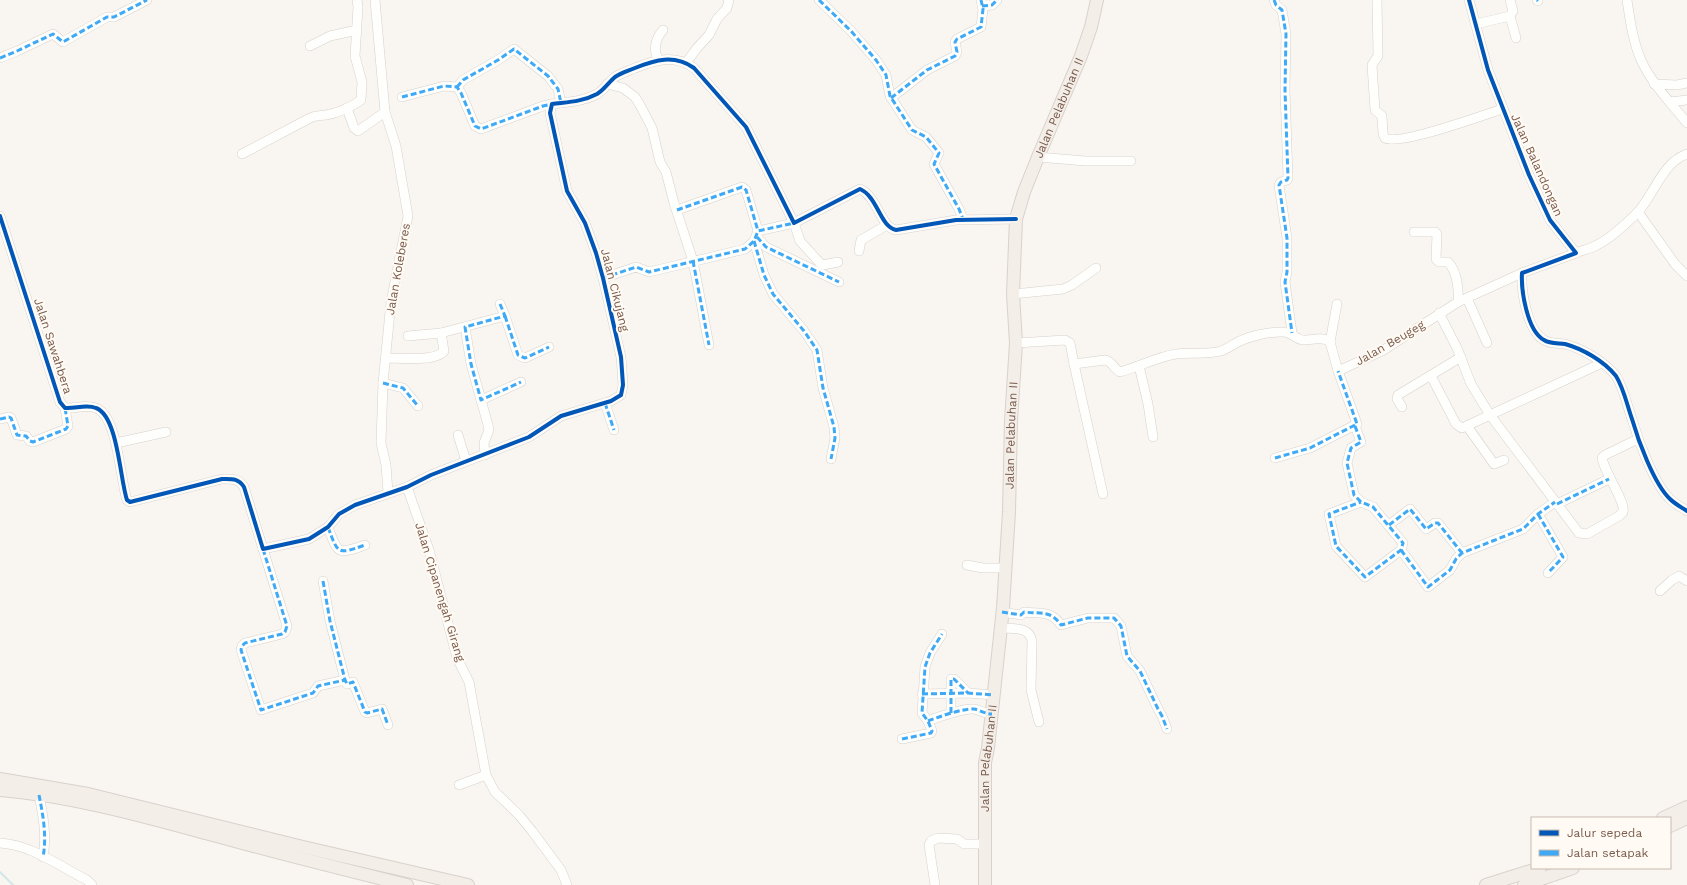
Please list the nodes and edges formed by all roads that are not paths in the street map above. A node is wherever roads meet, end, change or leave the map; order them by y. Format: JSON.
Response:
{"nodes":[{"id":1,"x":148,"y":0,"type":"edge"},
{"id":2,"x":357,"y":0,"type":"edge"},
{"id":3,"x":375,"y":0,"type":"edge"},
{"id":4,"x":729,"y":0,"type":"edge"},
{"id":5,"x":819,"y":0,"type":"edge"},
{"id":6,"x":997,"y":0,"type":"edge"},
{"id":7,"x":1098,"y":0,"type":"edge"},
{"id":8,"x":1274,"y":0,"type":"edge"},
{"id":9,"x":1377,"y":0,"type":"edge"},
{"id":10,"x":1468,"y":0,"type":"edge"},
{"id":11,"x":1510,"y":0,"type":"edge"},
{"id":12,"x":1627,"y":0,"type":"edge"},
{"id":13,"x":982,"y":3,"type":"edge"},
{"id":14,"x":1510,"y":16,"type":"junction"},
{"id":15,"x":1476,"y":24,"type":"junction"},
{"id":16,"x":357,"y":30,"type":"junction"},
{"id":17,"x":663,"y":30,"type":"dead end"},
{"id":18,"x":1516,"y":38,"type":"dead end"},
{"id":19,"x":310,"y":46,"type":"dead end"},
{"id":20,"x":0,"y":58,"type":"edge"},
{"id":21,"x":659,"y":60,"type":"junction"},
{"id":22,"x":690,"y":65,"type":"junction"},
{"id":23,"x":1687,"y":83,"type":"edge"},
{"id":24,"x":607,"y":84,"type":"junction"},
{"id":25,"x":1654,"y":84,"type":"junction"},
{"id":26,"x":457,"y":87,"type":"junction"},
{"id":27,"x":402,"y":98,"type":"dead end"},
{"id":28,"x":891,"y":98,"type":"junction"},
{"id":29,"x":1687,"y":100,"type":"edge"},
{"id":30,"x":1670,"y":102,"type":"junction"},
{"id":31,"x":562,"y":103,"type":"junction"},
{"id":32,"x":552,"y":104,"type":"junction"},
{"id":33,"x":347,"y":108,"type":"junction"},
{"id":34,"x":1502,"y":109,"type":"junction"},
{"id":35,"x":385,"y":112,"type":"junction"},
{"id":36,"x":1687,"y":123,"type":"edge"},
{"id":37,"x":242,"y":154,"type":"dead end"},
{"id":38,"x":1687,"y":154,"type":"edge"},
{"id":39,"x":1038,"y":157,"type":"junction"},
{"id":40,"x":1131,"y":161,"type":"dead end"},
{"id":41,"x":677,"y":210,"type":"junction"},
{"id":42,"x":1638,"y":212,"type":"junction"},
{"id":43,"x":0,"y":216,"type":"edge"},
{"id":44,"x":963,"y":219,"type":"junction"},
{"id":45,"x":1016,"y":220,"type":"junction"},
{"id":46,"x":794,"y":223,"type":"junction"},
{"id":47,"x":887,"y":225,"type":"junction"},
{"id":48,"x":1414,"y":232,"type":"dead end"},
{"id":49,"x":756,"y":236,"type":"junction"},
{"id":50,"x":859,"y":252,"type":"dead end"},
{"id":51,"x":1576,"y":253,"type":"junction"},
{"id":52,"x":693,"y":261,"type":"junction"},
{"id":53,"x":838,"y":262,"type":"dead end"},
{"id":54,"x":1096,"y":268,"type":"dead end"},
{"id":55,"x":1522,"y":273,"type":"junction"},
{"id":56,"x":1687,"y":276,"type":"edge"},
{"id":57,"x":603,"y":278,"type":"junction"},
{"id":58,"x":839,"y":282,"type":"dead end"},
{"id":59,"x":1013,"y":294,"type":"junction"},
{"id":60,"x":1463,"y":300,"type":"junction"},
{"id":61,"x":500,"y":304,"type":"dead end"},
{"id":62,"x":1337,"y":304,"type":"dead end"},
{"id":63,"x":1439,"y":314,"type":"junction"},
{"id":64,"x":505,"y":316,"type":"junction"},
{"id":65,"x":465,"y":328,"type":"junction"},
{"id":66,"x":1292,"y":333,"type":"junction"},
{"id":67,"x":441,"y":334,"type":"junction"},
{"id":68,"x":408,"y":336,"type":"dead end"},
{"id":69,"x":1330,"y":342,"type":"junction"},
{"id":70,"x":1487,"y":343,"type":"dead end"},
{"id":71,"x":1016,"y":344,"type":"junction"},
{"id":72,"x":709,"y":345,"type":"dead end"},
{"id":73,"x":549,"y":347,"type":"dead end"},
{"id":74,"x":1461,"y":357,"type":"junction"},
{"id":75,"x":386,"y":358,"type":"junction"},
{"id":76,"x":1602,"y":363,"type":"junction"},
{"id":77,"x":1074,"y":364,"type":"junction"},
{"id":78,"x":1139,"y":366,"type":"junction"},
{"id":79,"x":1338,"y":371,"type":"junction"},
{"id":80,"x":1431,"y":376,"type":"junction"},
{"id":81,"x":521,"y":382,"type":"dead end"},
{"id":82,"x":383,"y":383,"type":"junction"},
{"id":83,"x":481,"y":400,"type":"junction"},
{"id":84,"x":605,"y":403,"type":"junction"},
{"id":85,"x":418,"y":406,"type":"dead end"},
{"id":86,"x":1402,"y":407,"type":"dead end"},
{"id":87,"x":65,"y":408,"type":"junction"},
{"id":88,"x":1490,"y":415,"type":"junction"},
{"id":89,"x":0,"y":419,"type":"edge"},
{"id":90,"x":1355,"y":426,"type":"junction"},
{"id":91,"x":1467,"y":426,"type":"junction"},
{"id":92,"x":614,"y":430,"type":"dead end"},
{"id":93,"x":166,"y":432,"type":"dead end"},
{"id":94,"x":458,"y":435,"type":"dead end"},
{"id":95,"x":1153,"y":437,"type":"dead end"},
{"id":96,"x":1638,"y":439,"type":"junction"},
{"id":97,"x":116,"y":443,"type":"junction"},
{"id":98,"x":485,"y":455,"type":"junction"},
{"id":99,"x":1275,"y":458,"type":"dead end"},
{"id":100,"x":831,"y":459,"type":"dead end"},
{"id":101,"x":1504,"y":460,"type":"dead end"},
{"id":102,"x":466,"y":461,"type":"junction"},
{"id":103,"x":1610,"y":480,"type":"junction"},
{"id":104,"x":407,"y":487,"type":"junction"},
{"id":105,"x":388,"y":492,"type":"junction"},
{"id":106,"x":1103,"y":494,"type":"dead end"},
{"id":107,"x":1360,"y":502,"type":"junction"},
{"id":108,"x":1556,"y":503,"type":"junction"},
{"id":109,"x":1687,"y":511,"type":"edge"},
{"id":110,"x":1538,"y":514,"type":"junction"},
{"id":111,"x":1389,"y":525,"type":"junction"},
{"id":112,"x":328,"y":527,"type":"junction"},
{"id":113,"x":365,"y":545,"type":"dead end"},
{"id":114,"x":263,"y":549,"type":"junction"},
{"id":115,"x":1400,"y":550,"type":"junction"},
{"id":116,"x":1462,"y":553,"type":"junction"},
{"id":117,"x":967,"y":565,"type":"dead end"},
{"id":118,"x":1005,"y":568,"type":"junction"},
{"id":119,"x":1548,"y":573,"type":"dead end"},
{"id":120,"x":323,"y":581,"type":"dead end"},
{"id":121,"x":1687,"y":581,"type":"edge"},
{"id":122,"x":1660,"y":591,"type":"dead end"},
{"id":123,"x":1002,"y":612,"type":"junction"},
{"id":124,"x":1001,"y":628,"type":"junction"},
{"id":125,"x":942,"y":634,"type":"dead end"},
{"id":126,"x":345,"y":680,"type":"junction"},
{"id":127,"x":968,"y":693,"type":"junction"},
{"id":128,"x":922,"y":694,"type":"junction"},
{"id":129,"x":951,"y":694,"type":"junction"},
{"id":130,"x":993,"y":695,"type":"junction"},
{"id":131,"x":951,"y":713,"type":"junction"},
{"id":132,"x":992,"y":714,"type":"junction"},
{"id":133,"x":928,"y":721,"type":"junction"},
{"id":134,"x":1039,"y":722,"type":"dead end"},
{"id":135,"x":388,"y":725,"type":"dead end"},
{"id":136,"x":1167,"y":729,"type":"dead end"},
{"id":137,"x":902,"y":739,"type":"dead end"},
{"id":138,"x":486,"y":775,"type":"junction"},
{"id":139,"x":0,"y":779,"type":"edge"},
{"id":140,"x":459,"y":785,"type":"dead end"},
{"id":141,"x":0,"y":790,"type":"edge"},
{"id":142,"x":39,"y":795,"type":"junction"},
{"id":143,"x":87,"y":798,"type":"junction"},
{"id":144,"x":1687,"y":807,"type":"edge"},
{"id":145,"x":1665,"y":817,"type":"edge"},
{"id":146,"x":1687,"y":818,"type":"edge"},
{"id":147,"x":1671,"y":826,"type":"edge"},
{"id":148,"x":0,"y":843,"type":"edge"},
{"id":149,"x":986,"y":844,"type":"junction"},
{"id":150,"x":44,"y":857,"type":"junction"},
{"id":151,"x":1537,"y":869,"type":"edge"},
{"id":152,"x":1570,"y":869,"type":"edge"},
{"id":153,"x":92,"y":885,"type":"edge"},
{"id":154,"x":407,"y":885,"type":"edge"},
{"id":155,"x":468,"y":885,"type":"edge"},
{"id":156,"x":568,"y":885,"type":"edge"},
{"id":157,"x":935,"y":885,"type":"edge"},
{"id":158,"x":985,"y":885,"type":"edge"},
{"id":159,"x":1486,"y":885,"type":"edge"},
{"id":160,"x":1524,"y":885,"type":"edge"}],
"edges":[{"from":1,"to":20,"type":"street"},
{"from":2,"to":16,"type":"street"},
{"from":3,"to":35,"type":"street","name":"Jalan Koleberes"},
{"from":4,"to":22,"type":"street"},
{"from":5,"to":28,"type":"street"},
{"from":6,"to":13,"type":"street"},
{"from":7,"to":39,"type":"main road","name":"Jalan Pelabuhan II"},
{"from":8,"to":66,"type":"street"},
{"from":9,"to":34,"type":"street"},
{"from":10,"to":15,"type":"street","name":"Jalan Balandongan"},
{"from":11,"to":14,"type":"street"},
{"from":12,"to":25,"type":"street"},
{"from":13,"to":28,"type":"street"},
{"from":14,"to":15,"type":"street"},
{"from":14,"to":18,"type":"street"},
{"from":15,"to":34,"type":"street","name":"Jalan Balandongan"},
{"from":16,"to":19,"type":"street"},
{"from":16,"to":33,"type":"street"},
{"from":17,"to":21,"type":"street"},
{"from":21,"to":22,"type":"street"},
{"from":21,"to":24,"type":"street"},
{"from":22,"to":46,"type":"street"},
{"from":23,"to":25,"type":"street"},
{"from":24,"to":31,"type":"street"},
{"from":24,"to":41,"type":"street"},
{"from":25,"to":30,"type":"street"},
{"from":26,"to":27,"type":"street"},
{"from":26,"to":31,"type":"street"},
{"from":26,"to":32,"type":"street"},
{"from":28,"to":44,"type":"street"},
{"from":29,"to":30,"type":"street"},
{"from":30,"to":36,"type":"street"},
{"from":31,"to":32,"type":"street"},
{"from":32,"to":57,"type":"street","name":"Jalan Cikujang"},
{"from":33,"to":35,"type":"street"},
{"from":33,"to":37,"type":"street"},
{"from":34,"to":51,"type":"street","name":"Jalan Balandongan"},
{"from":35,"to":75,"type":"street","name":"Jalan Koleberes"},
{"from":38,"to":42,"type":"street"},
{"from":39,"to":40,"type":"street"},
{"from":39,"to":45,"type":"main road","name":"Jalan Pelabuhan II"},
{"from":41,"to":49,"type":"street"},
{"from":41,"to":52,"type":"street"},
{"from":42,"to":51,"type":"street"},
{"from":42,"to":56,"type":"street"},
{"from":43,"to":87,"type":"street","name":"Jalan Sawahbera"},
{"from":44,"to":45,"type":"street"},
{"from":44,"to":47,"type":"street"},
{"from":45,"to":59,"type":"main road","name":"Jalan Pelabuhan II"},
{"from":46,"to":47,"type":"street"},
{"from":46,"to":49,"type":"street"},
{"from":46,"to":53,"type":"street"},
{"from":47,"to":50,"type":"street"},
{"from":48,"to":60,"type":"street"},
{"from":49,"to":52,"type":"street"},
{"from":49,"to":58,"type":"street"},
{"from":49,"to":100,"type":"street"},
{"from":51,"to":55,"type":"street"},
{"from":52,"to":57,"type":"street"},
{"from":52,"to":72,"type":"street"},
{"from":54,"to":59,"type":"street"},
{"from":55,"to":60,"type":"street","name":"Jalan Beugeg"},
{"from":55,"to":76,"type":"street"},
{"from":57,"to":84,"type":"street","name":"Jalan Cikujang"},
{"from":59,"to":71,"type":"main road","name":"Jalan Pelabuhan II"},
{"from":60,"to":63,"type":"street","name":"Jalan Beugeg"},
{"from":60,"to":70,"type":"street"},
{"from":61,"to":64,"type":"street"},
{"from":62,"to":69,"type":"street"},
{"from":63,"to":74,"type":"street"},
{"from":63,"to":79,"type":"street","name":"Jalan Beugeg"},
{"from":64,"to":65,"type":"street"},
{"from":64,"to":73,"type":"street"},
{"from":65,"to":67,"type":"street"},
{"from":65,"to":83,"type":"street"},
{"from":66,"to":69,"type":"street"},
{"from":66,"to":78,"type":"street"},
{"from":67,"to":68,"type":"street"},
{"from":67,"to":75,"type":"street"},
{"from":69,"to":79,"type":"street"},
{"from":71,"to":77,"type":"street"},
{"from":71,"to":118,"type":"main road","name":"Jalan Pelabuhan II"},
{"from":74,"to":80,"type":"street"},
{"from":74,"to":88,"type":"street"},
{"from":75,"to":82,"type":"street","name":"Jalan Koleberes"},
{"from":76,"to":88,"type":"street"},
{"from":76,"to":96,"type":"street"},
{"from":77,"to":78,"type":"street"},
{"from":77,"to":106,"type":"street"},
{"from":78,"to":95,"type":"street"},
{"from":79,"to":90,"type":"street"},
{"from":80,"to":86,"type":"street"},
{"from":80,"to":91,"type":"street"},
{"from":81,"to":83,"type":"street"},
{"from":82,"to":85,"type":"street"},
{"from":82,"to":105,"type":"street","name":"Jalan Koleberes"},
{"from":83,"to":98,"type":"street"},
{"from":84,"to":92,"type":"street"},
{"from":84,"to":98,"type":"street","name":"Jalan Cikujang"},
{"from":87,"to":89,"type":"street"},
{"from":87,"to":97,"type":"street","name":"Jalan Sawahbera"},
{"from":88,"to":91,"type":"street"},
{"from":88,"to":108,"type":"street"},
{"from":90,"to":99,"type":"street"},
{"from":90,"to":107,"type":"street"},
{"from":91,"to":101,"type":"street"},
{"from":93,"to":97,"type":"street"},
{"from":94,"to":102,"type":"street"},
{"from":96,"to":103,"type":"street"},
{"from":96,"to":109,"type":"street"},
{"from":97,"to":114,"type":"street","name":"Jalan Sawahbera"},
{"from":98,"to":102,"type":"street","name":"Jalan Cikujang"},
{"from":102,"to":104,"type":"street","name":"Jalan Cikujang"},
{"from":103,"to":108,"type":"street"},
{"from":103,"to":108,"type":"street"},
{"from":104,"to":105,"type":"street","name":"Jalan Cikujang"},
{"from":104,"to":138,"type":"street","name":"Jalan Cipanengah Girang"},
{"from":105,"to":112,"type":"street"},
{"from":107,"to":111,"type":"street"},
{"from":107,"to":115,"type":"street"},
{"from":108,"to":110,"type":"street"},
{"from":110,"to":116,"type":"street"},
{"from":110,"to":119,"type":"street"},
{"from":111,"to":115,"type":"street"},
{"from":111,"to":116,"type":"street"},
{"from":112,"to":113,"type":"street"},
{"from":112,"to":114,"type":"street"},
{"from":114,"to":126,"type":"street"},
{"from":115,"to":116,"type":"street"},
{"from":117,"to":118,"type":"street"},
{"from":118,"to":123,"type":"main road","name":"Jalan Pelabuhan II"},
{"from":120,"to":126,"type":"street"},
{"from":121,"to":122,"type":"street"},
{"from":123,"to":124,"type":"main road","name":"Jalan Pelabuhan II"},
{"from":123,"to":136,"type":"street"},
{"from":124,"to":130,"type":"main road","name":"Jalan Pelabuhan II"},
{"from":124,"to":134,"type":"street"},
{"from":125,"to":128,"type":"street"},
{"from":126,"to":135,"type":"street"},
{"from":127,"to":129,"type":"street"},
{"from":127,"to":129,"type":"street"},
{"from":127,"to":130,"type":"street"},
{"from":128,"to":129,"type":"street"},
{"from":128,"to":133,"type":"street"},
{"from":129,"to":131,"type":"street"},
{"from":130,"to":132,"type":"main road","name":"Jalan Pelabuhan II"},
{"from":131,"to":132,"type":"street"},
{"from":131,"to":133,"type":"street"},
{"from":132,"to":149,"type":"main road","name":"Jalan Pelabuhan II"},
{"from":133,"to":137,"type":"street"},
{"from":138,"to":140,"type":"street"},
{"from":138,"to":156,"type":"street","name":"Jalan Cipanengah Girang"},
{"from":139,"to":143,"type":"main road"},
{"from":141,"to":142,"type":"main road"},
{"from":142,"to":143,"type":"main road"},
{"from":142,"to":150,"type":"street"},
{"from":143,"to":154,"type":"main road"},
{"from":143,"to":155,"type":"main road"},
{"from":144,"to":145,"type":"main road"},
{"from":146,"to":147,"type":"main road"},
{"from":148,"to":150,"type":"street"},
{"from":149,"to":157,"type":"street"},
{"from":149,"to":158,"type":"main road","name":"Jalan Pelabuhan II"},
{"from":150,"to":153,"type":"street"},
{"from":151,"to":159,"type":"main road"},
{"from":152,"to":160,"type":"main road"}]}
